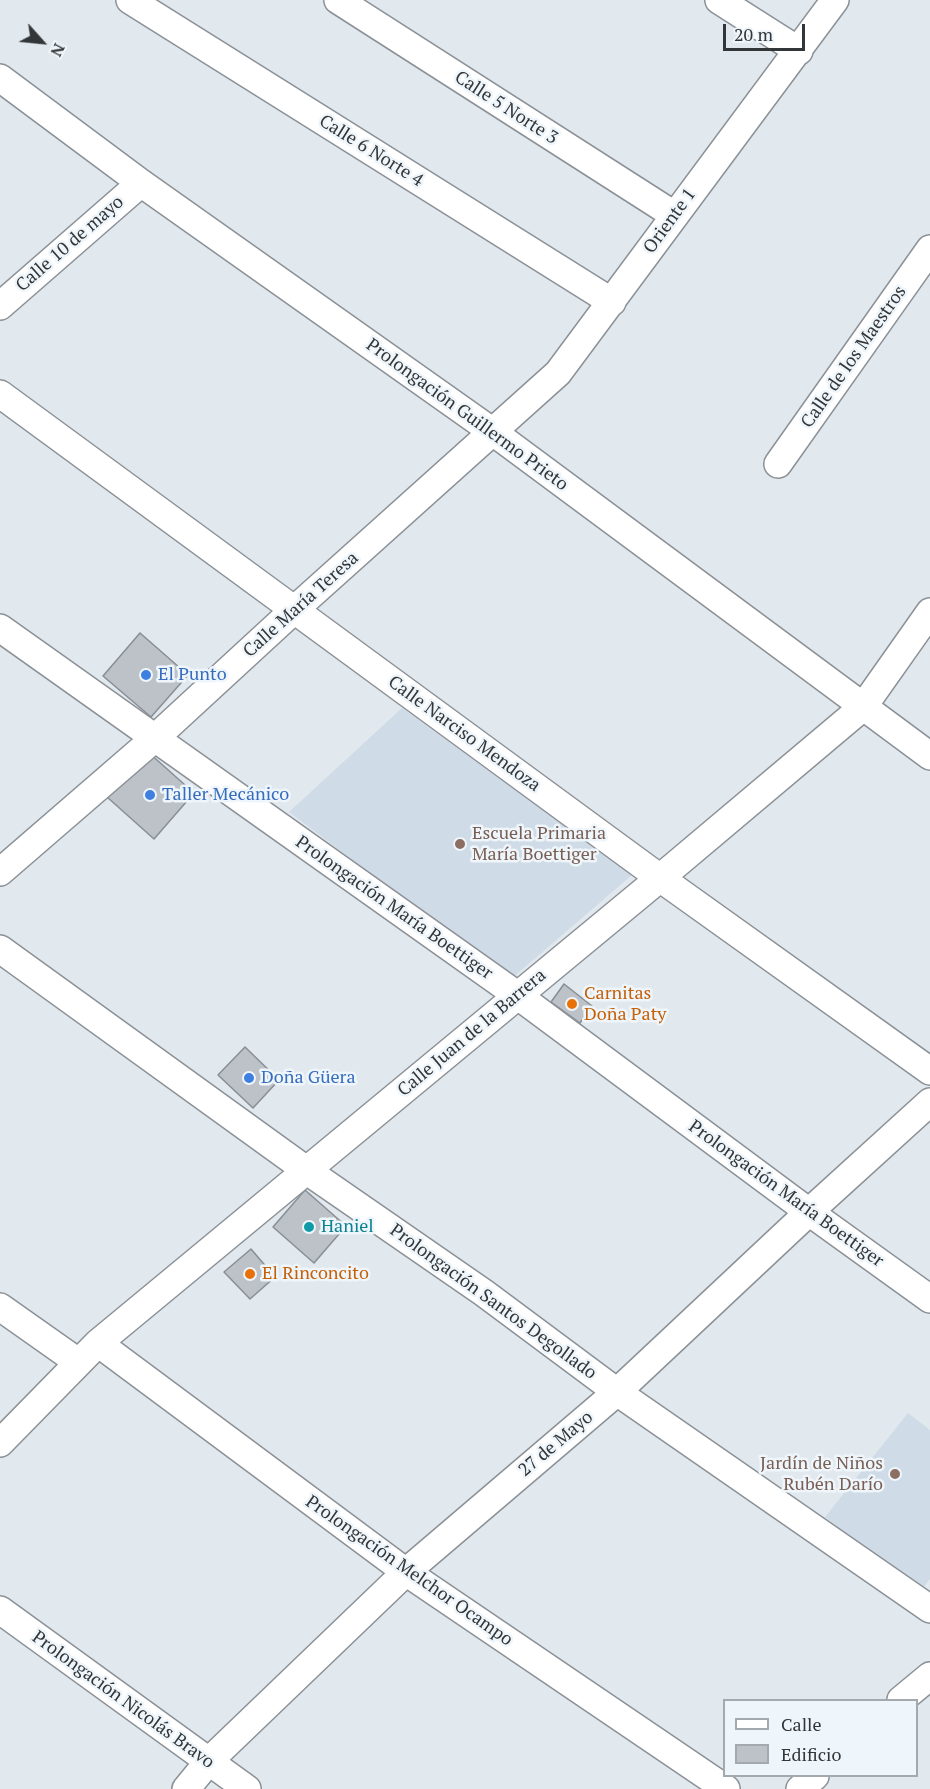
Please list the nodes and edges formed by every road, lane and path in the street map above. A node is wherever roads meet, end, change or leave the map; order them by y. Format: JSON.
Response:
{"nodes":[{"id":1,"x":130,"y":0,"type":"edge"},
{"id":2,"x":338,"y":0,"type":"edge"},
{"id":3,"x":719,"y":0,"type":"edge"},
{"id":4,"x":835,"y":0,"type":"edge"},
{"id":5,"x":799,"y":51,"type":"junction"},
{"id":6,"x":0,"y":78,"type":"edge"},
{"id":7,"x":141,"y":183,"type":"junction"},
{"id":8,"x":674,"y":215,"type":"junction"},
{"id":9,"x":930,"y":249,"type":"edge"},
{"id":10,"x":612,"y":302,"type":"junction"},
{"id":11,"x":0,"y":306,"type":"edge"},
{"id":12,"x":0,"y":394,"type":"edge"},
{"id":13,"x":493,"y":432,"type":"junction"},
{"id":14,"x":778,"y":464,"type":"dead end"},
{"id":15,"x":294,"y":610,"type":"junction"},
{"id":16,"x":930,"y":612,"type":"edge"},
{"id":17,"x":0,"y":628,"type":"edge"},
{"id":18,"x":863,"y":707,"type":"junction"},
{"id":19,"x":155,"y":738,"type":"junction"},
{"id":20,"x":930,"y":756,"type":"edge"},
{"id":21,"x":0,"y":872,"type":"edge"},
{"id":22,"x":660,"y":878,"type":"junction"},
{"id":23,"x":0,"y":949,"type":"edge"},
{"id":24,"x":517,"y":995,"type":"junction"},
{"id":25,"x":930,"y":1071,"type":"edge"},
{"id":26,"x":930,"y":1102,"type":"edge"},
{"id":27,"x":306,"y":1170,"type":"junction"},
{"id":28,"x":809,"y":1212,"type":"junction"},
{"id":29,"x":930,"y":1299,"type":"edge"},
{"id":30,"x":0,"y":1307,"type":"edge"},
{"id":31,"x":98,"y":1343,"type":"junction"},
{"id":32,"x":78,"y":1362,"type":"junction"},
{"id":33,"x":617,"y":1392,"type":"junction"},
{"id":34,"x":0,"y":1443,"type":"edge"},
{"id":35,"x":406,"y":1572,"type":"junction"},
{"id":36,"x":930,"y":1609,"type":"edge"},
{"id":37,"x":0,"y":1610,"type":"edge"},
{"id":38,"x":930,"y":1676,"type":"edge"},
{"id":39,"x":904,"y":1699,"type":"edge"},
{"id":40,"x":209,"y":1761,"type":"junction"},
{"id":41,"x":814,"y":1777,"type":"edge"},
{"id":42,"x":186,"y":1789,"type":"edge"},
{"id":43,"x":247,"y":1789,"type":"edge"},
{"id":44,"x":726,"y":1789,"type":"edge"},
{"id":45,"x":800,"y":1789,"type":"edge"}],
"edges":[{"from":1,"to":10,"type":"street","name":"Calle 6 Norte 4"},
{"from":2,"to":8,"type":"street","name":"Calle 5 Norte 3"},
{"from":3,"to":5,"type":"street"},
{"from":4,"to":5,"type":"street","name":"Oriente 1"},
{"from":5,"to":8,"type":"street","name":"Oriente 1"},
{"from":6,"to":7,"type":"street","name":"Prolongación Guillermo Prieto"},
{"from":7,"to":11,"type":"street","name":"Calle 10 de mayo"},
{"from":7,"to":13,"type":"street","name":"Prolongación Guillermo Prieto"},
{"from":8,"to":10,"type":"street","name":"Oriente 1"},
{"from":9,"to":14,"type":"street","name":"Calle de los Maestros"},
{"from":10,"to":13,"type":"street","name":"Oriente 1"},
{"from":12,"to":15,"type":"street","name":"Calle Narciso Mendoza"},
{"from":13,"to":15,"type":"street","name":"Calle María Teresa"},
{"from":13,"to":18,"type":"street","name":"Prolongación Guillermo Prieto"},
{"from":15,"to":19,"type":"street","name":"Calle María Teresa"},
{"from":15,"to":22,"type":"street","name":"Calle Narciso Mendoza"},
{"from":16,"to":18,"type":"street","name":"Calle Juan de la Barrera"},
{"from":17,"to":19,"type":"street","name":"Prolongación María Boettiger"},
{"from":18,"to":20,"type":"street","name":"Prolongación Guillermo Prieto"},
{"from":18,"to":22,"type":"street","name":"Calle Juan de la Barrera"},
{"from":19,"to":21,"type":"street","name":"Calle María Teresa"},
{"from":19,"to":24,"type":"street","name":"Prolongación María Boettiger"},
{"from":22,"to":24,"type":"street","name":"Calle Juan de la Barrera"},
{"from":22,"to":25,"type":"street","name":"Calle Narciso Mendoza"},
{"from":23,"to":27,"type":"street","name":"Prolongación Santos Degollado"},
{"from":24,"to":27,"type":"street","name":"Calle Juan de la Barrera"},
{"from":24,"to":28,"type":"street","name":"Prolongación María Boettiger"},
{"from":26,"to":28,"type":"street","name":"27 de Mayo"},
{"from":27,"to":31,"type":"street","name":"Calle Juan de la Barrera"},
{"from":27,"to":33,"type":"street","name":"Prolongación Santos Degollado"},
{"from":28,"to":29,"type":"street","name":"Prolongación María Boettiger"},
{"from":28,"to":33,"type":"street","name":"27 de Mayo"},
{"from":30,"to":32,"type":"street"},
{"from":31,"to":32,"type":"street","name":"Calle Juan de la Barrera"},
{"from":31,"to":35,"type":"street","name":"Prolongación Melchor Ocampo"},
{"from":32,"to":34,"type":"street","name":"Calle Juan de la Barrera"},
{"from":33,"to":35,"type":"street","name":"27 de Mayo"},
{"from":33,"to":36,"type":"street","name":"Prolongación Santos Degollado"},
{"from":35,"to":40,"type":"street","name":"27 de Mayo"},
{"from":35,"to":44,"type":"street","name":"Prolongación Melchor Ocampo"},
{"from":37,"to":40,"type":"street","name":"Prolongación Nicolás Bravo"},
{"from":38,"to":39,"type":"street"},
{"from":40,"to":42,"type":"street","name":"27 de Mayo"},
{"from":40,"to":43,"type":"street","name":"Prolongación Nicolás Bravo"},
{"from":41,"to":45,"type":"street"}]}
